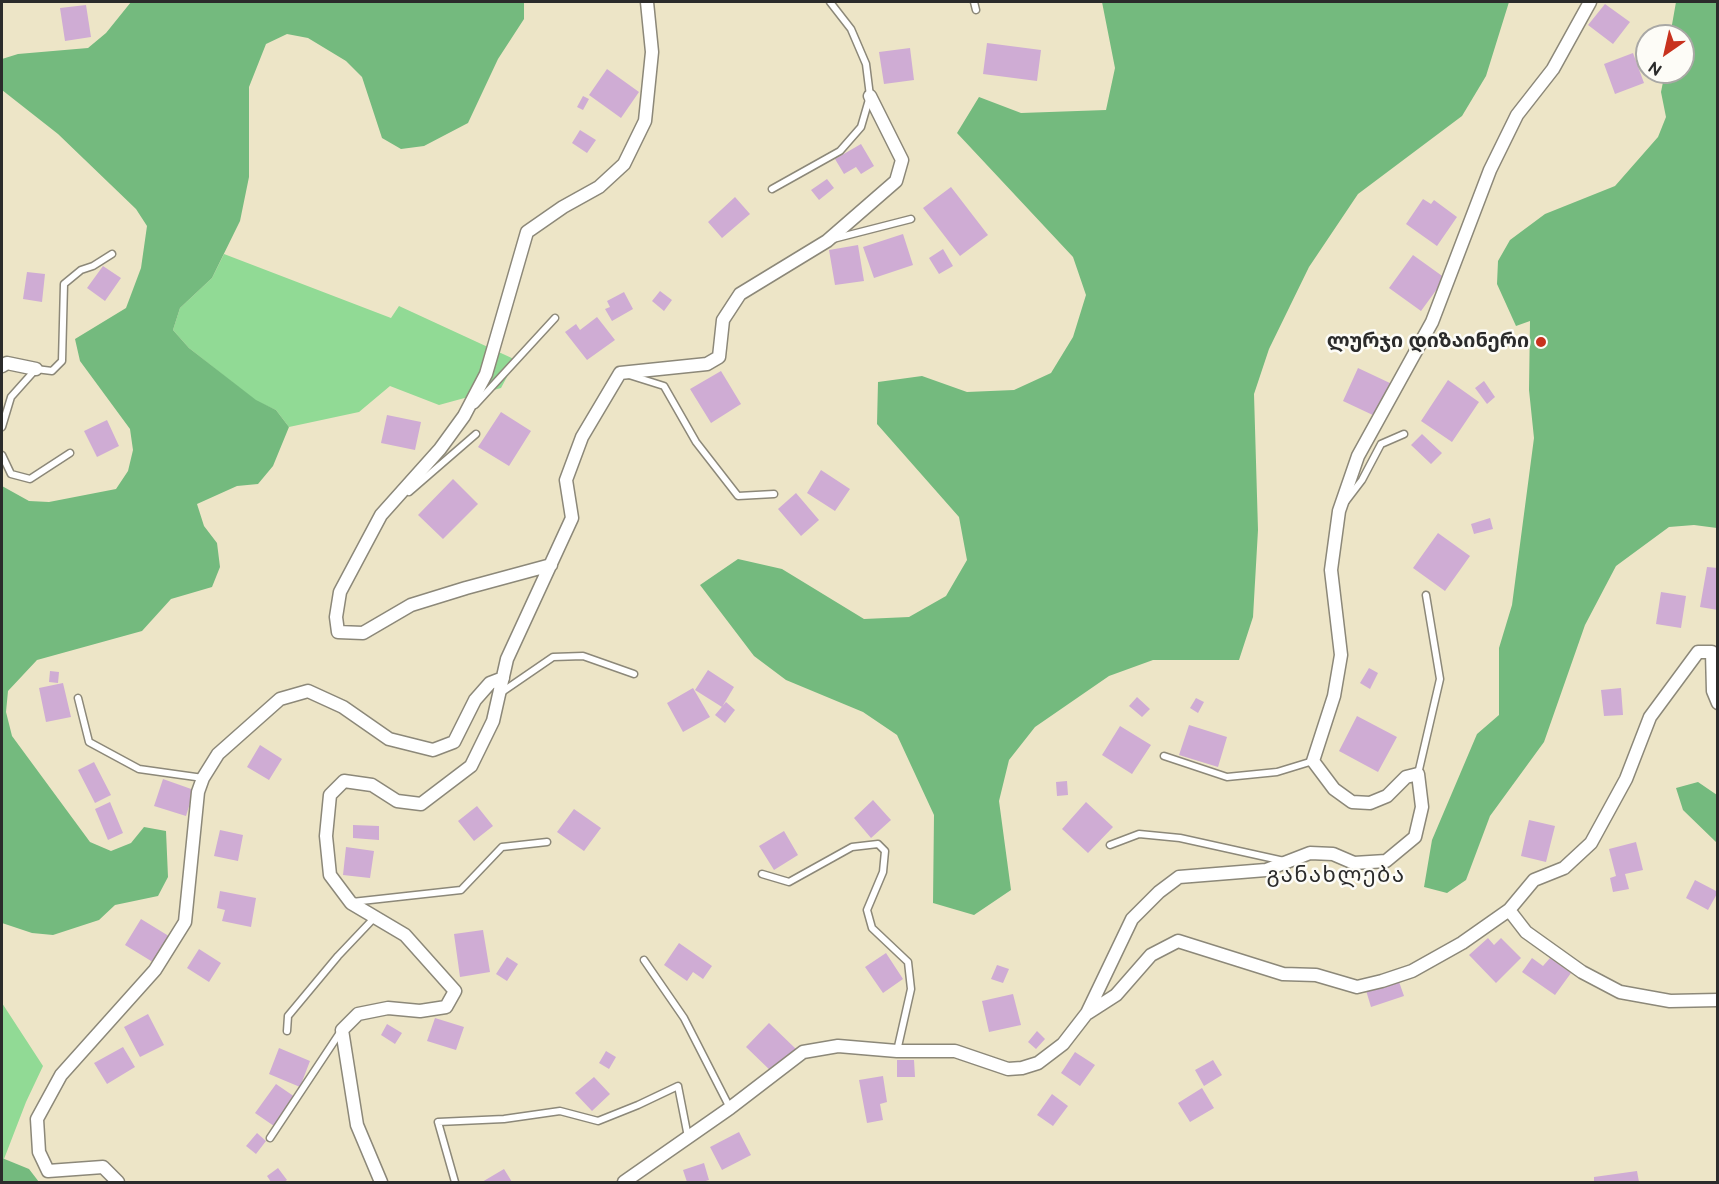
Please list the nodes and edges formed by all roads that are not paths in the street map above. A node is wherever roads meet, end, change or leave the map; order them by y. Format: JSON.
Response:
{"nodes":[{"id":1,"x":646,"y":2,"type":"edge"},
{"id":2,"x":830,"y":2,"type":"edge"},
{"id":3,"x":974,"y":2,"type":"edge"},
{"id":4,"x":1590,"y":2,"type":"edge"},
{"id":5,"x":976,"y":10,"type":"dead end"},
{"id":6,"x":870,"y":96,"type":"junction"},
{"id":7,"x":772,"y":189,"type":"dead end"},
{"id":8,"x":911,"y":219,"type":"dead end"},
{"id":9,"x":827,"y":241,"type":"junction"},
{"id":10,"x":112,"y":254,"type":"dead end"},
{"id":11,"x":555,"y":318,"type":"dead end"},
{"id":12,"x":2,"y":366,"type":"edge"},
{"id":13,"x":36,"y":369,"type":"junction"},
{"id":14,"x":620,"y":373,"type":"junction"},
{"id":15,"x":464,"y":416,"type":"junction"},
{"id":16,"x":2,"y":427,"type":"edge"},
{"id":17,"x":476,"y":434,"type":"dead end"},
{"id":18,"x":1404,"y":434,"type":"dead end"},
{"id":19,"x":70,"y":453,"type":"dead end"},
{"id":20,"x":2,"y":455,"type":"edge"},
{"id":21,"x":774,"y":494,"type":"dead end"},
{"id":22,"x":1339,"y":511,"type":"junction"},
{"id":23,"x":381,"y":515,"type":"junction"},
{"id":24,"x":551,"y":565,"type":"junction"},
{"id":25,"x":1426,"y":595,"type":"dead end"},
{"id":26,"x":634,"y":674,"type":"dead end"},
{"id":27,"x":503,"y":678,"type":"junction"},
{"id":28,"x":499,"y":694,"type":"junction"},
{"id":29,"x":78,"y":698,"type":"dead end"},
{"id":30,"x":1718,"y":703,"type":"edge"},
{"id":31,"x":1164,"y":756,"type":"dead end"},
{"id":32,"x":1313,"y":761,"type":"junction"},
{"id":33,"x":1418,"y":774,"type":"junction"},
{"id":34,"x":202,"y":778,"type":"junction"},
{"id":35,"x":547,"y":842,"type":"dead end"},
{"id":36,"x":1110,"y":845,"type":"dead end"},
{"id":37,"x":1288,"y":862,"type":"junction"},
{"id":38,"x":762,"y":874,"type":"dead end"},
{"id":39,"x":351,"y":903,"type":"junction"},
{"id":40,"x":1509,"y":910,"type":"junction"},
{"id":41,"x":375,"y":917,"type":"junction"},
{"id":42,"x":644,"y":960,"type":"dead end"},
{"id":43,"x":1718,"y":1000,"type":"edge"},
{"id":44,"x":1086,"y":1014,"type":"junction"},
{"id":45,"x":342,"y":1030,"type":"junction"},
{"id":46,"x":287,"y":1031,"type":"dead end"},
{"id":47,"x":897,"y":1051,"type":"junction"},
{"id":48,"x":730,"y":1108,"type":"junction"},
{"id":49,"x":688,"y":1137,"type":"junction"},
{"id":50,"x":270,"y":1138,"type":"dead end"},
{"id":51,"x":118,"y":1182,"type":"edge"},
{"id":52,"x":381,"y":1182,"type":"edge"},
{"id":53,"x":455,"y":1182,"type":"edge"},
{"id":54,"x":624,"y":1182,"type":"edge"}],
"edges":[{"from":1,"to":15,"type":"street"},
{"from":2,"to":6,"type":"lane"},
{"from":3,"to":5,"type":"lane"},
{"from":4,"to":22,"type":"street"},
{"from":6,"to":7,"type":"lane"},
{"from":6,"to":9,"type":"street"},
{"from":8,"to":9,"type":"lane"},
{"from":9,"to":14,"type":"street"},
{"from":10,"to":13,"type":"lane"},
{"from":11,"to":15,"type":"lane"},
{"from":12,"to":13,"type":"street"},
{"from":13,"to":16,"type":"lane"},
{"from":14,"to":21,"type":"lane"},
{"from":14,"to":24,"type":"street"},
{"from":15,"to":23,"type":"street"},
{"from":17,"to":23,"type":"lane"},
{"from":18,"to":22,"type":"lane"},
{"from":19,"to":20,"type":"lane"},
{"from":22,"to":32,"type":"street"},
{"from":23,"to":24,"type":"street"},
{"from":24,"to":27,"type":"street"},
{"from":25,"to":33,"type":"lane"},
{"from":26,"to":28,"type":"lane"},
{"from":27,"to":28,"type":"street"},
{"from":27,"to":34,"type":"street"},
{"from":28,"to":39,"type":"street"},
{"from":29,"to":34,"type":"lane"},
{"from":30,"to":40,"type":"street"},
{"from":31,"to":32,"type":"lane"},
{"from":32,"to":33,"type":"street"},
{"from":33,"to":37,"type":"street"},
{"from":34,"to":51,"type":"street"},
{"from":35,"to":39,"type":"lane"},
{"from":36,"to":37,"type":"lane"},
{"from":37,"to":44,"type":"street"},
{"from":38,"to":47,"type":"lane"},
{"from":39,"to":41,"type":"street"},
{"from":40,"to":43,"type":"street"},
{"from":40,"to":44,"type":"street"},
{"from":41,"to":45,"type":"street"},
{"from":41,"to":46,"type":"lane"},
{"from":42,"to":48,"type":"lane"},
{"from":44,"to":47,"type":"street"},
{"from":45,"to":50,"type":"lane"},
{"from":45,"to":52,"type":"street"},
{"from":47,"to":48,"type":"street"},
{"from":48,"to":49,"type":"street"},
{"from":49,"to":53,"type":"lane"},
{"from":49,"to":54,"type":"street"}]}
